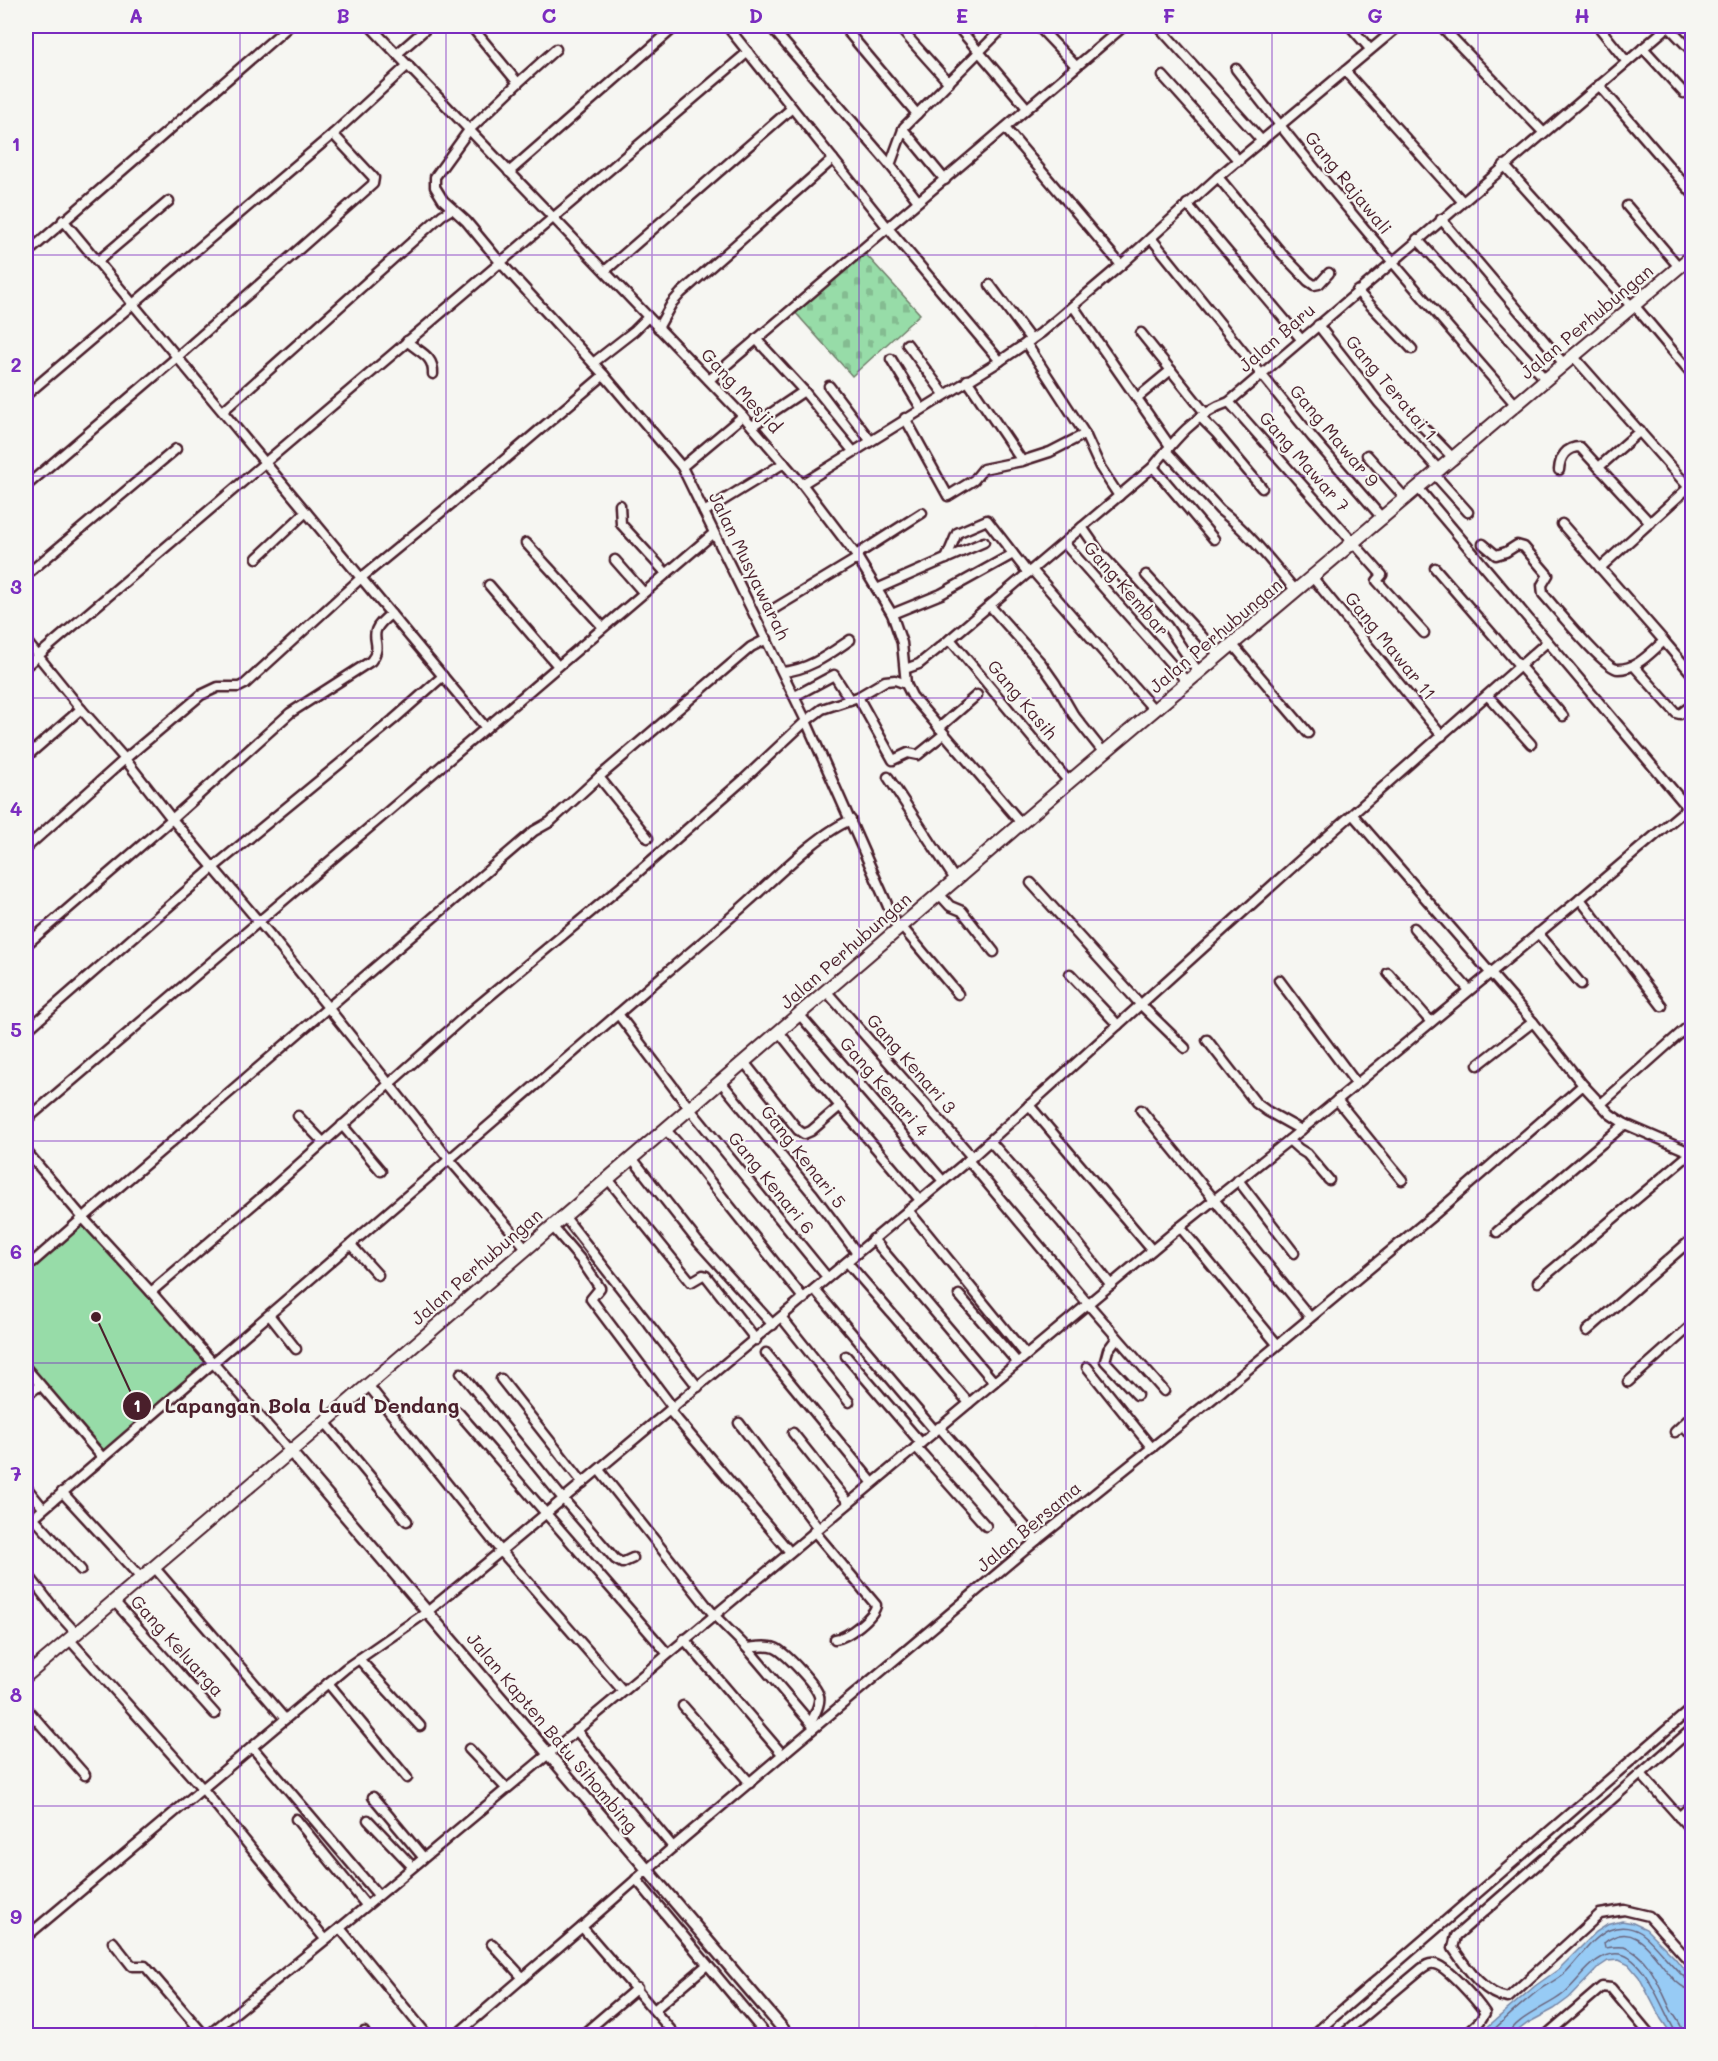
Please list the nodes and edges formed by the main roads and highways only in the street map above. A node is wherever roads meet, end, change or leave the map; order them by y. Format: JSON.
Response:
{"nodes":[{"id":1,"x":1692,"y":256,"type":"edge"},
{"id":2,"x":26,"y":1676,"type":"edge"}],
"edges":[{"from":1,"to":2,"type":"main road","name":"Jalan Perhubungan"}]}
